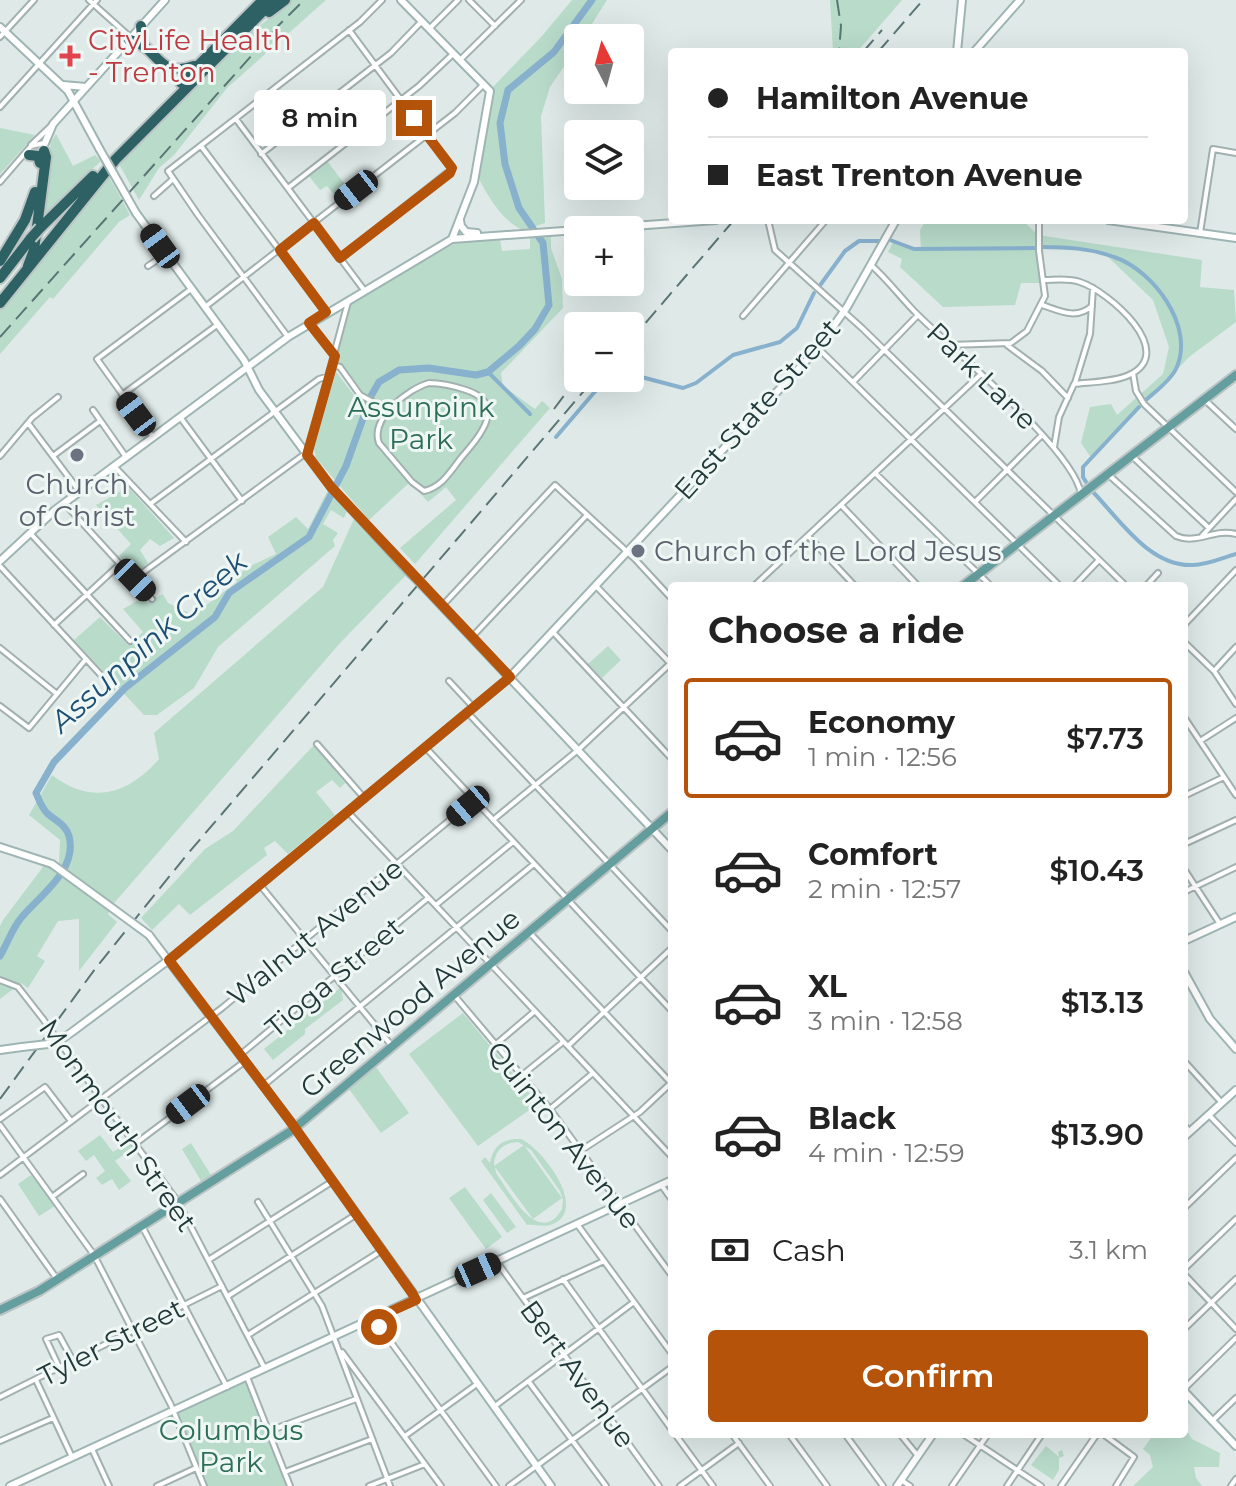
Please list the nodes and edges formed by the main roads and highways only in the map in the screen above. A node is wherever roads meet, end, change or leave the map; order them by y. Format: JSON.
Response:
{"nodes":[{"id":1,"x":263,"y":0,"type":"edge"},
{"id":2,"x":274,"y":0,"type":"edge"},
{"id":3,"x":285,"y":0,"type":"edge"},
{"id":4,"x":141,"y":26,"type":"road end"},
{"id":5,"x":130,"y":39,"type":"road end"},
{"id":6,"x":143,"y":46,"type":"junction"},
{"id":7,"x":224,"y":49,"type":"junction"},
{"id":8,"x":199,"y":63,"type":"junction"},
{"id":9,"x":30,"y":150,"type":"road end"},
{"id":10,"x":40,"y":163,"type":"junction"},
{"id":11,"x":0,"y":261,"type":"edge"},
{"id":12,"x":22,"y":277,"type":"junction"},
{"id":13,"x":0,"y":278,"type":"edge"},
{"id":14,"x":0,"y":303,"type":"edge"},
{"id":15,"x":1236,"y":375,"type":"edge"},
{"id":16,"x":968,"y":582,"type":"edge"},
{"id":17,"x":668,"y":815,"type":"edge"},
{"id":18,"x":0,"y":1310,"type":"edge"}],
"edges":[{"from":1,"to":8,"type":"highway"},
{"from":2,"to":7,"type":"highway"},
{"from":3,"to":7,"type":"highway"},
{"from":4,"to":6,"type":"highway"},
{"from":5,"to":6,"type":"highway"},
{"from":6,"to":8,"type":"highway"},
{"from":7,"to":12,"type":"highway"},
{"from":8,"to":13,"type":"highway","bridge":true},
{"from":9,"to":10,"type":"highway"},
{"from":10,"to":11,"type":"highway"},
{"from":10,"to":12,"type":"highway"},
{"from":12,"to":14,"type":"highway"},
{"from":15,"to":16,"type":"main road"},
{"from":17,"to":18,"type":"main road","name":"Greenwood Avenue"}]}
